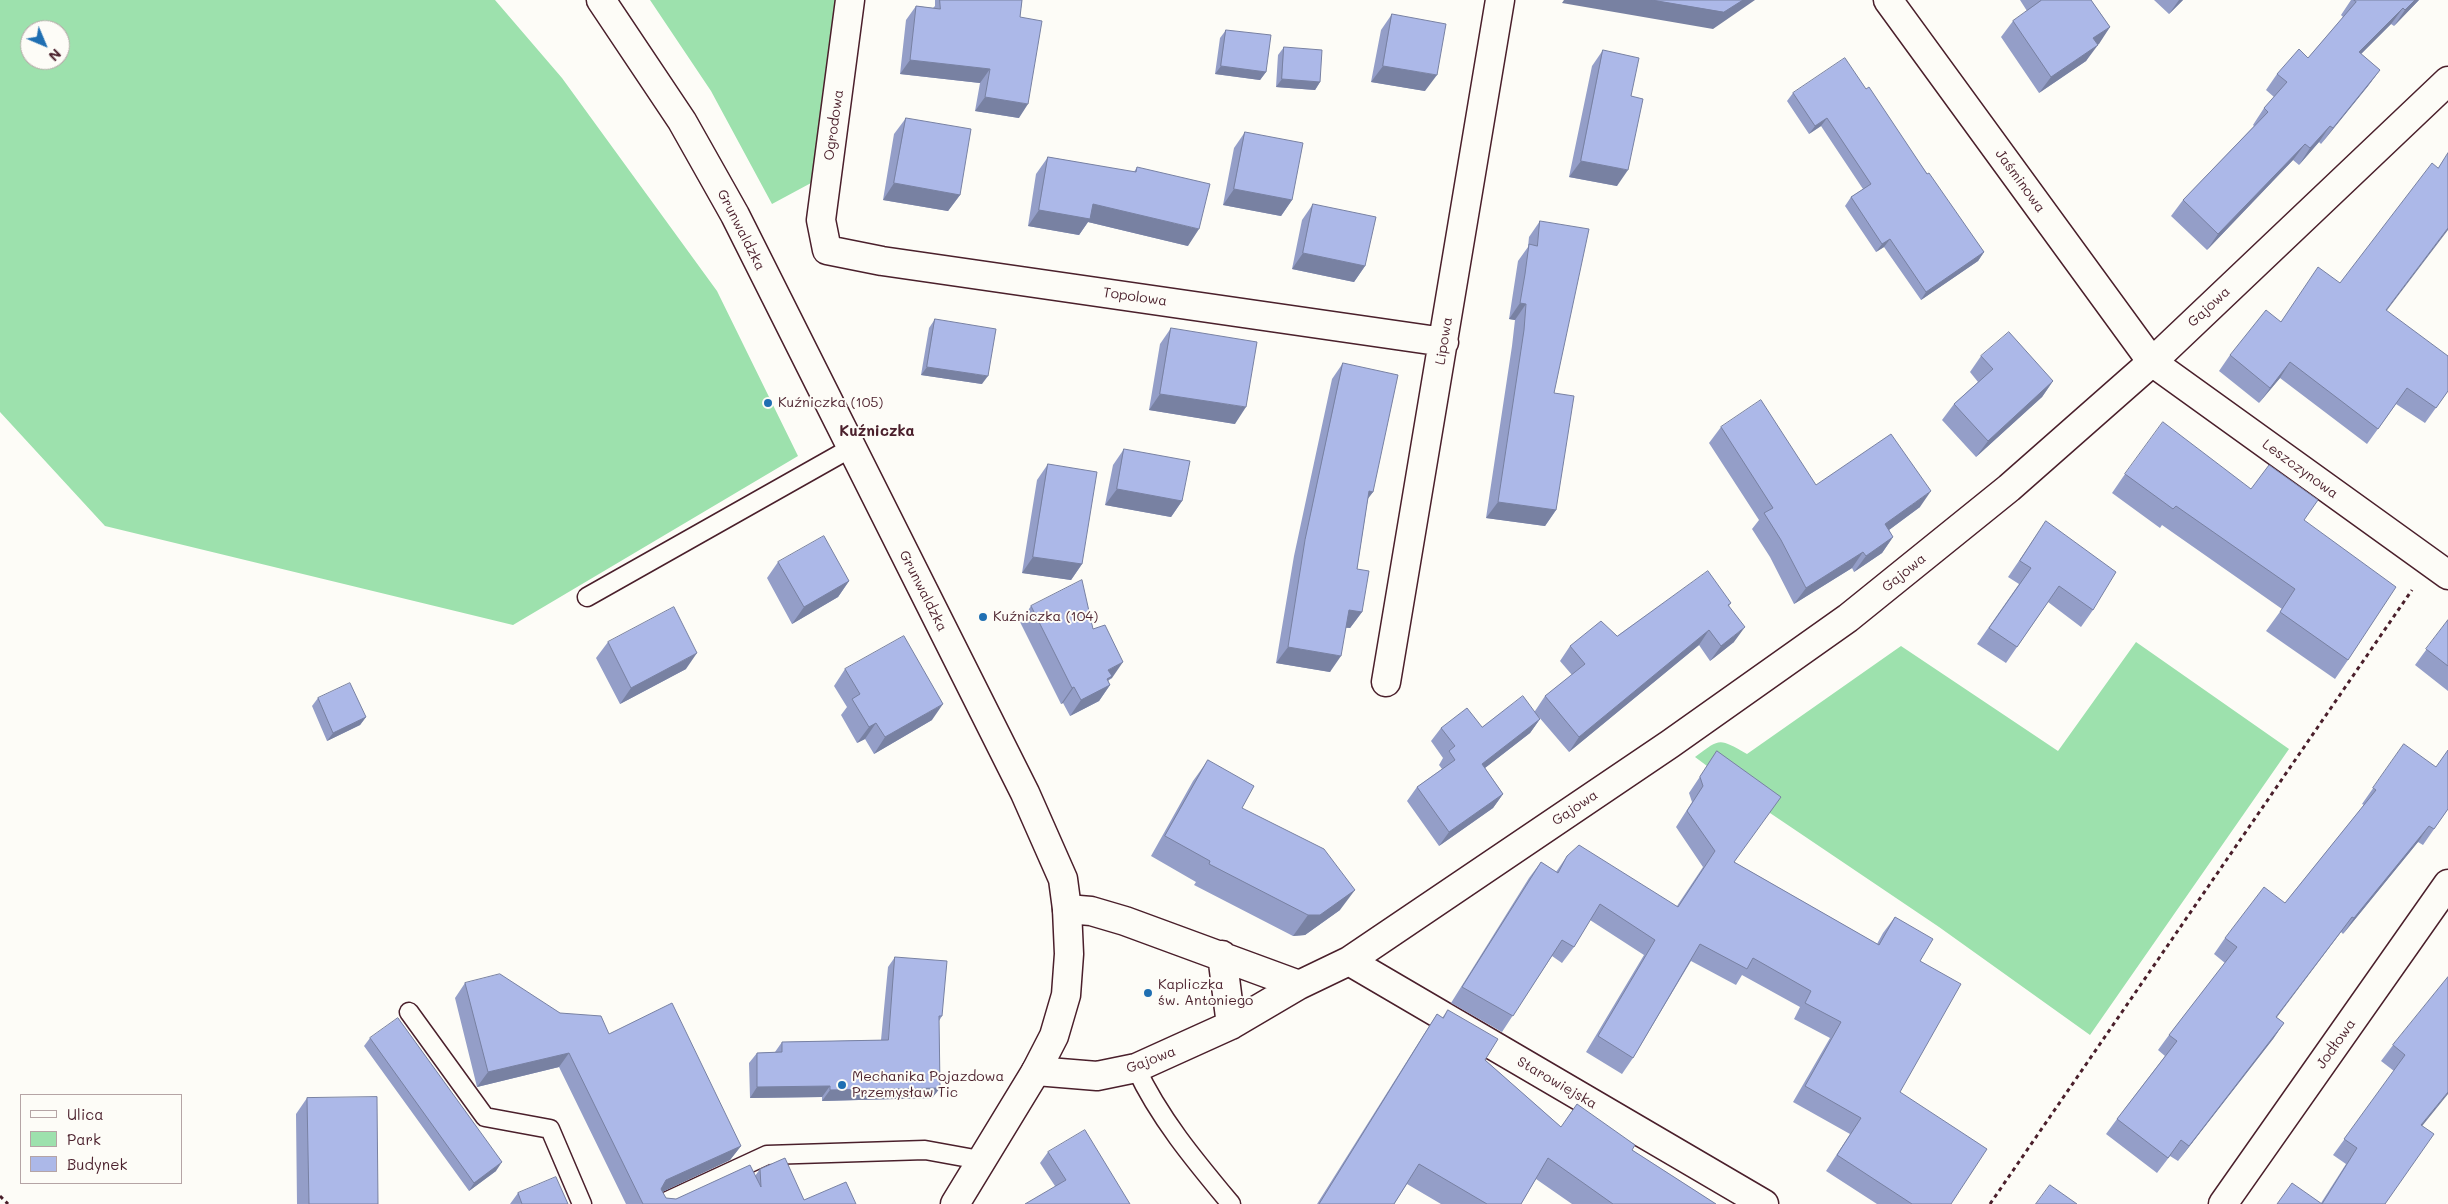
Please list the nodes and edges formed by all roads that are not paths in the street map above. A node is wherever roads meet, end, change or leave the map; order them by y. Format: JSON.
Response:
{"nodes":[{"id":1,"x":601,"y":0,"type":"edge"},
{"id":2,"x":850,"y":0,"type":"edge"},
{"id":3,"x":1500,"y":0,"type":"edge"},
{"id":4,"x":1888,"y":0,"type":"edge"},
{"id":5,"x":2448,"y":81,"type":"edge"},
{"id":6,"x":827,"y":250,"type":"joint"},
{"id":7,"x":1444,"y":342,"type":"junction"},
{"id":8,"x":2152,"y":362,"type":"junction"},
{"id":9,"x":850,"y":448,"type":"junction"},
{"id":10,"x":2439,"y":569,"type":"edge"},
{"id":11,"x":587,"y":597,"type":"dead end"},
{"id":12,"x":1386,"y":682,"type":"dead end"},
{"id":13,"x":2448,"y":884,"type":"edge"},
{"id":14,"x":1067,"y":909,"type":"junction"},
{"id":15,"x":1222,"y":955,"type":"junction"},
{"id":16,"x":1349,"y":961,"type":"junction"},
{"id":17,"x":1299,"y":985,"type":"junction"},
{"id":18,"x":409,"y":1012,"type":"dead end"},
{"id":19,"x":1231,"y":1025,"type":"junction"},
{"id":20,"x":1136,"y":1068,"type":"junction"},
{"id":21,"x":1036,"y":1071,"type":"junction"},
{"id":22,"x":980,"y":1160,"type":"junction"},
{"id":23,"x":582,"y":1204,"type":"edge"},
{"id":24,"x":661,"y":1204,"type":"edge"},
{"id":25,"x":954,"y":1204,"type":"edge"},
{"id":26,"x":1231,"y":1204,"type":"edge"},
{"id":27,"x":1764,"y":1204,"type":"edge"},
{"id":28,"x":2223,"y":1204,"type":"edge"}],
"edges":[{"from":1,"to":9,"type":"street","name":"Grunwaldzka"},
{"from":2,"to":6,"type":"street","name":"Ogrodowa"},
{"from":3,"to":7,"type":"street","name":"Lipowa"},
{"from":4,"to":8,"type":"street","name":"Jaśminowa"},
{"from":5,"to":8,"type":"street","name":"Gajowa"},
{"from":6,"to":7,"type":"street","name":"Topolowa"},
{"from":7,"to":12,"type":"street","name":"Lipowa"},
{"from":8,"to":10,"type":"street","name":"Leszczynowa"},
{"from":8,"to":16,"type":"street","name":"Gajowa"},
{"from":9,"to":11,"type":"lane"},
{"from":9,"to":14,"type":"street","name":"Grunwaldzka"},
{"from":13,"to":28,"type":"street","name":"Jodłowa"},
{"from":14,"to":15,"type":"street"},
{"from":14,"to":21,"type":"street","name":"Grunwaldzka"},
{"from":15,"to":17,"type":"street"},
{"from":15,"to":19,"type":"street"},
{"from":16,"to":17,"type":"street","name":"Gajowa"},
{"from":16,"to":27,"type":"street","name":"Starowiejska"},
{"from":17,"to":19,"type":"street","name":"Gajowa"},
{"from":18,"to":23,"type":"lane"},
{"from":19,"to":20,"type":"street","name":"Gajowa"},
{"from":20,"to":21,"type":"street","name":"Gajowa"},
{"from":20,"to":26,"type":"lane"},
{"from":21,"to":22,"type":"street","name":"Grunwaldzka"},
{"from":22,"to":24,"type":"lane"},
{"from":22,"to":25,"type":"street","name":"Grunwaldzka"}]}
